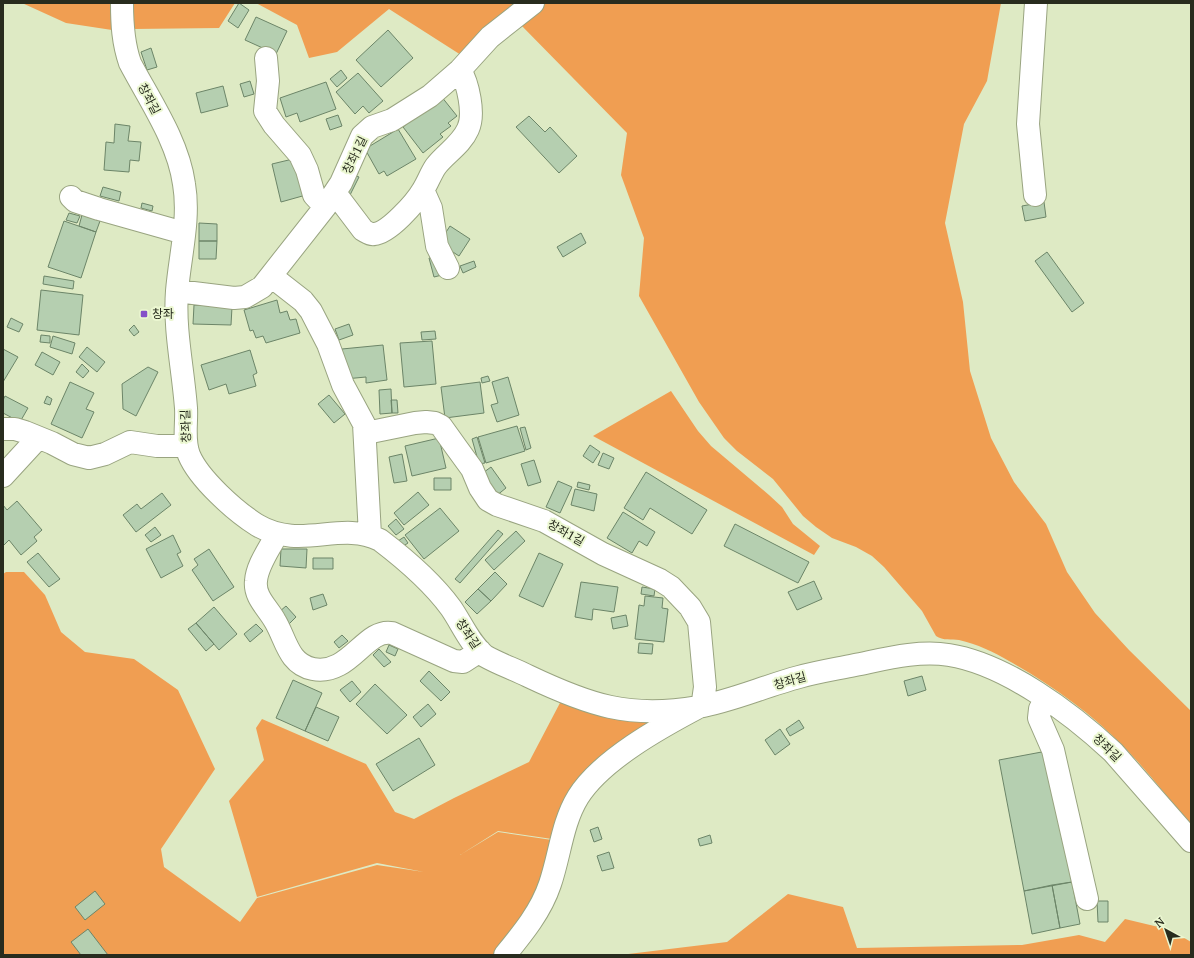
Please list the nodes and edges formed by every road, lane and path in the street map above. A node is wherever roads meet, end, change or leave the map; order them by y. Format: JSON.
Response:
{"nodes":[{"id":1,"x":122,"y":3,"type":"edge"},
{"id":2,"x":533,"y":3,"type":"edge"},
{"id":3,"x":1036,"y":3,"type":"edge"},
{"id":4,"x":266,"y":58,"type":"dead end"},
{"id":5,"x":460,"y":70,"type":"junction"},
{"id":6,"x":423,"y":190,"type":"junction"},
{"id":7,"x":1034,"y":195,"type":"dead end"},
{"id":8,"x":71,"y":197,"type":"dead end"},
{"id":9,"x":330,"y":200,"type":"junction"},
{"id":10,"x":184,"y":233,"type":"junction"},
{"id":11,"x":448,"y":268,"type":"dead end"},
{"id":12,"x":271,"y":276,"type":"junction"},
{"id":13,"x":177,"y":291,"type":"junction"},
{"id":14,"x":3,"y":428,"type":"edge"},
{"id":15,"x":366,"y":433,"type":"junction"},
{"id":16,"x":38,"y":438,"type":"junction"},
{"id":17,"x":186,"y":446,"type":"junction"},
{"id":18,"x":3,"y":476,"type":"edge"},
{"id":19,"x":277,"y":534,"type":"junction"},
{"id":20,"x":370,"y":535,"type":"junction"},
{"id":21,"x":480,"y":651,"type":"junction"},
{"id":22,"x":1045,"y":699,"type":"junction"},
{"id":23,"x":699,"y":707,"type":"junction"},
{"id":24,"x":1191,"y":842,"type":"edge"},
{"id":25,"x":1087,"y":899,"type":"dead end"},
{"id":26,"x":505,"y":955,"type":"edge"}],
"edges":[{"from":1,"to":10,"type":"street","name":"창좌길"},
{"from":2,"to":5,"type":"street","name":"창좌1길"},
{"from":3,"to":7,"type":"street"},
{"from":4,"to":9,"type":"street"},
{"from":5,"to":6,"type":"street"},
{"from":5,"to":9,"type":"street","name":"창좌1길"},
{"from":6,"to":9,"type":"street"},
{"from":6,"to":11,"type":"street"},
{"from":8,"to":10,"type":"street"},
{"from":9,"to":12,"type":"street","name":"창좌1길"},
{"from":10,"to":13,"type":"street","name":"창좌길"},
{"from":12,"to":13,"type":"street","name":"창좌1길"},
{"from":12,"to":15,"type":"street"},
{"from":13,"to":17,"type":"street","name":"창좌길"},
{"from":14,"to":16,"type":"street"},
{"from":15,"to":20,"type":"street"},
{"from":15,"to":23,"type":"street","name":"창좌1길"},
{"from":16,"to":17,"type":"street"},
{"from":16,"to":18,"type":"street"},
{"from":17,"to":19,"type":"street","name":"창좌길"},
{"from":19,"to":20,"type":"street","name":"창좌길"},
{"from":19,"to":21,"type":"street"},
{"from":20,"to":21,"type":"street","name":"창좌길"},
{"from":21,"to":23,"type":"street","name":"창좌길"},
{"from":22,"to":23,"type":"street","name":"창좌길"},
{"from":22,"to":24,"type":"street","name":"창좌길"},
{"from":22,"to":25,"type":"street"},
{"from":23,"to":26,"type":"street"}]}
